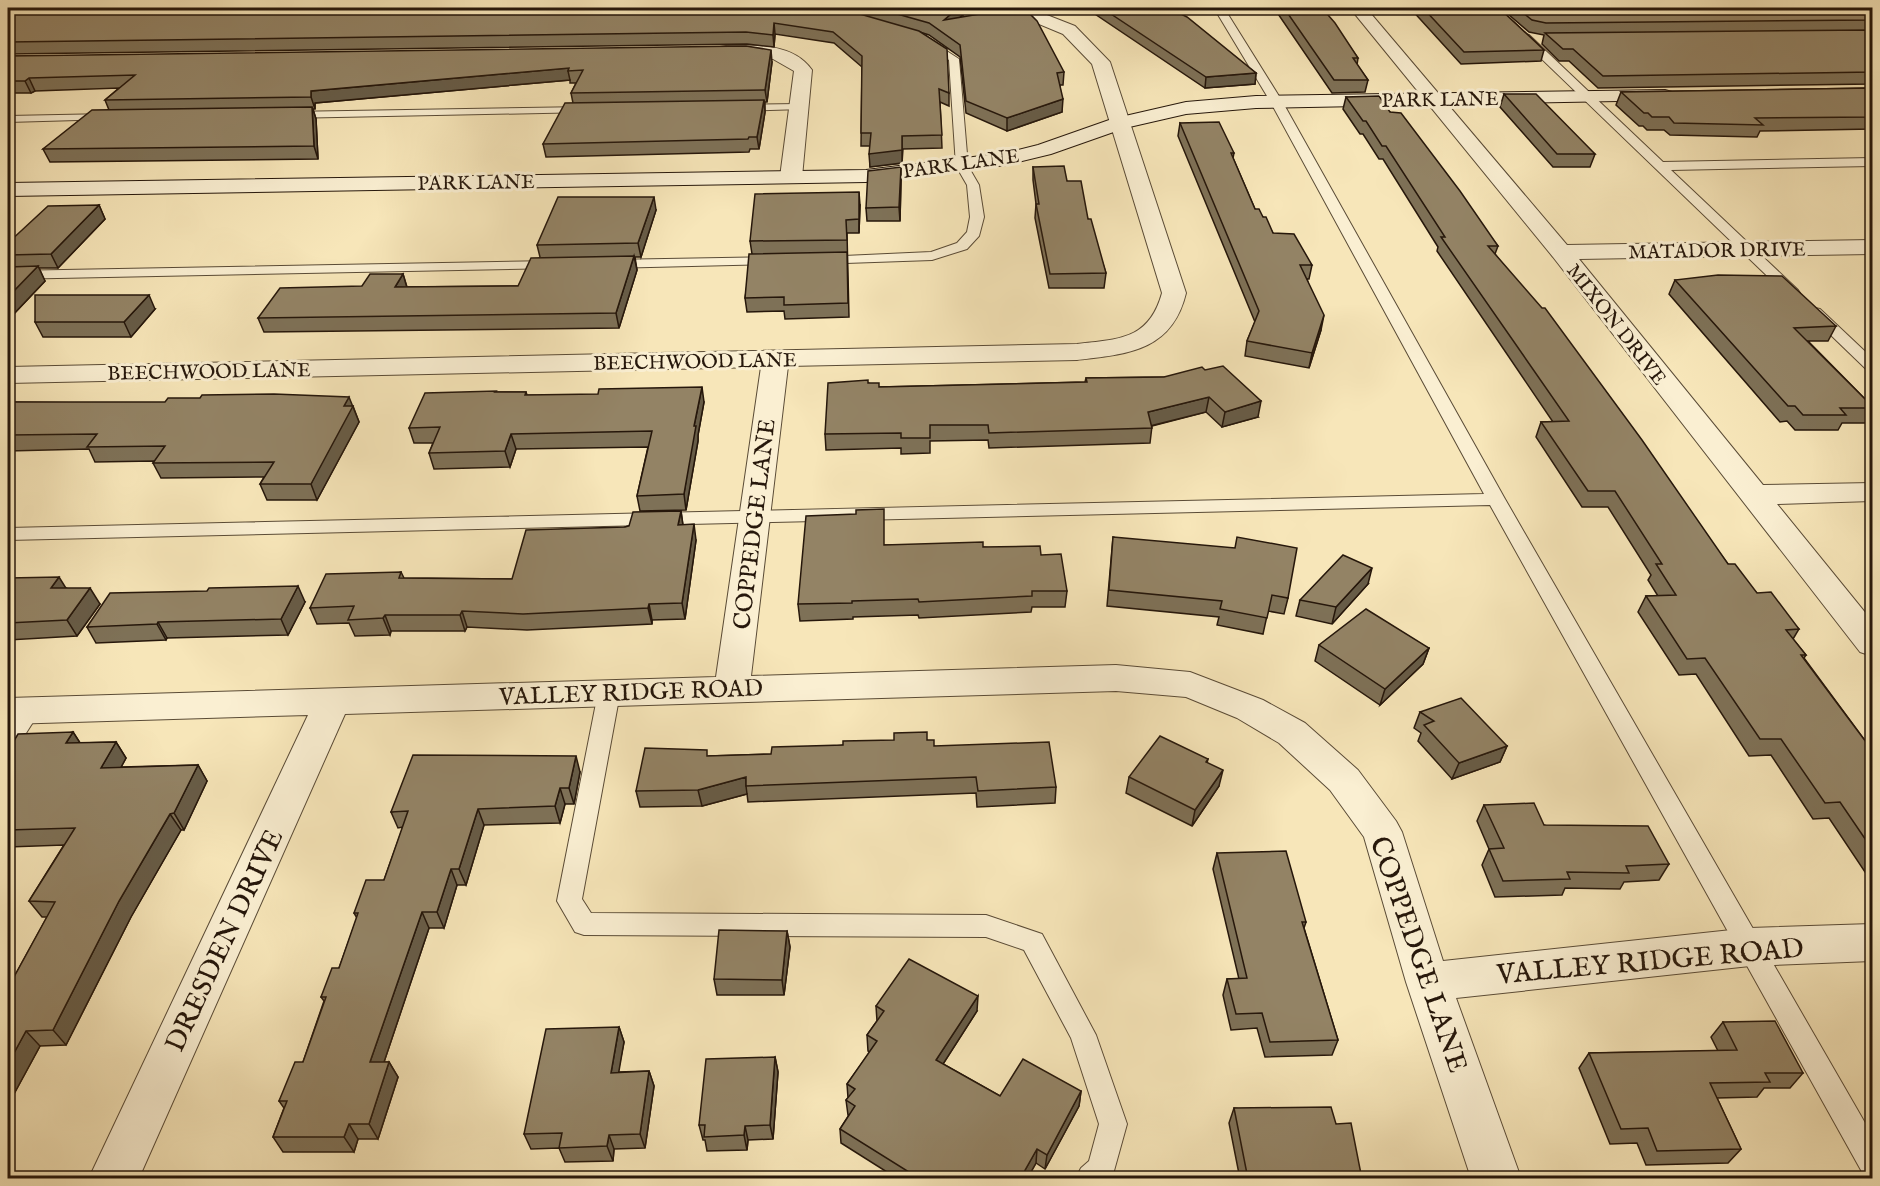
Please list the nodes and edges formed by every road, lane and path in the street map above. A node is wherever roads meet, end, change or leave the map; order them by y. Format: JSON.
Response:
{"nodes":[{"id":1,"x":1016,"y":8,"type":"edge"},
{"id":2,"x":1219,"y":8,"type":"edge"},
{"id":3,"x":1358,"y":8,"type":"edge"},
{"id":4,"x":913,"y":36,"type":"edge"},
{"id":5,"x":1542,"y":40,"type":"edge"},
{"id":6,"x":711,"y":52,"type":"edge"},
{"id":7,"x":1683,"y":95,"type":"edge"},
{"id":8,"x":1589,"y":97,"type":"junction"},
{"id":9,"x":1432,"y":99,"type":"junction"},
{"id":10,"x":1276,"y":101,"type":"junction"},
{"id":11,"x":799,"y":107,"type":"junction"},
{"id":12,"x":727,"y":108,"type":"edge"},
{"id":13,"x":595,"y":110,"type":"edge"},
{"id":14,"x":271,"y":115,"type":"edge"},
{"id":15,"x":127,"y":117,"type":"edge"},
{"id":16,"x":8,"y":119,"type":"edge"},
{"id":17,"x":1119,"y":123,"type":"junction"},
{"id":18,"x":1872,"y":162,"type":"edge"},
{"id":19,"x":962,"y":166,"type":"junction"},
{"id":20,"x":1660,"y":166,"type":"junction"},
{"id":21,"x":791,"y":177,"type":"junction"},
{"id":22,"x":8,"y":190,"type":"edge"},
{"id":23,"x":1872,"y":247,"type":"edge"},
{"id":24,"x":1746,"y":249,"type":"junction"},
{"id":25,"x":1560,"y":252,"type":"junction"},
{"id":26,"x":785,"y":261,"type":"edge"},
{"id":27,"x":809,"y":261,"type":"edge"},
{"id":28,"x":570,"y":265,"type":"edge"},
{"id":29,"x":594,"y":265,"type":"edge"},
{"id":30,"x":8,"y":275,"type":"edge"},
{"id":31,"x":1866,"y":352,"type":"edge"},
{"id":32,"x":775,"y":360,"type":"junction"},
{"id":33,"x":1872,"y":366,"type":"edge"},
{"id":34,"x":8,"y":375,"type":"edge"},
{"id":35,"x":1872,"y":492,"type":"edge"},
{"id":36,"x":1752,"y":495,"type":"junction"},
{"id":37,"x":1496,"y":499,"type":"junction"},
{"id":38,"x":754,"y":516,"type":"junction"},
{"id":39,"x":8,"y":534,"type":"edge"},
{"id":40,"x":1872,"y":644,"type":"edge"},
{"id":41,"x":732,"y":689,"type":"junction"},
{"id":42,"x":609,"y":693,"type":"junction"},
{"id":43,"x":332,"y":702,"type":"junction"},
{"id":44,"x":1250,"y":709,"type":"joint"},
{"id":45,"x":18,"y":711,"type":"edge"},
{"id":46,"x":8,"y":743,"type":"edge"},
{"id":47,"x":1872,"y":943,"type":"edge"},
{"id":48,"x":1750,"y":947,"type":"junction"},
{"id":49,"x":1428,"y":982,"type":"junction"},
{"id":50,"x":1872,"y":1162,"type":"edge"},
{"id":51,"x":114,"y":1179,"type":"edge"},
{"id":52,"x":1091,"y":1179,"type":"edge"},
{"id":53,"x":1496,"y":1179,"type":"edge"}],
"edges":[{"from":1,"to":17,"type":"street","name":"BEECHWOOD LANE"},
{"from":2,"to":10,"type":"lane"},
{"from":3,"to":9,"type":"street","name":"MIXON DRIVE"},
{"from":4,"to":19,"type":"lane"},
{"from":5,"to":8,"type":"lane"},
{"from":6,"to":11,"type":"street"},
{"from":7,"to":8,"type":"street","name":"PARK LANE"},
{"from":8,"to":9,"type":"street","name":"PARK LANE"},
{"from":8,"to":20,"type":"lane"},
{"from":9,"to":10,"type":"street","name":"PARK LANE"},
{"from":9,"to":25,"type":"street","name":"MIXON DRIVE"},
{"from":10,"to":17,"type":"street","name":"PARK LANE"},
{"from":10,"to":37,"type":"lane"},
{"from":11,"to":12,"type":"lane"},
{"from":11,"to":21,"type":"street"},
{"from":13,"to":14,"type":"lane"},
{"from":15,"to":16,"type":"lane"},
{"from":17,"to":19,"type":"street","name":"PARK LANE"},
{"from":17,"to":32,"type":"street","name":"BEECHWOOD LANE"},
{"from":18,"to":20,"type":"lane"},
{"from":19,"to":21,"type":"street","name":"PARK LANE"},
{"from":19,"to":27,"type":"lane"},
{"from":20,"to":24,"type":"lane"},
{"from":21,"to":22,"type":"street","name":"PARK LANE"},
{"from":23,"to":24,"type":"street","name":"MATADOR DRIVE"},
{"from":24,"to":25,"type":"street","name":"MATADOR DRIVE"},
{"from":24,"to":31,"type":"lane"},
{"from":25,"to":36,"type":"street","name":"MIXON DRIVE"},
{"from":26,"to":29,"type":"lane"},
{"from":28,"to":30,"type":"lane"},
{"from":31,"to":33,"type":"lane"},
{"from":32,"to":34,"type":"street","name":"BEECHWOOD LANE"},
{"from":32,"to":38,"type":"street","name":"COPPEDGE LANE"},
{"from":35,"to":36,"type":"street"},
{"from":36,"to":40,"type":"street","name":"MIXON DRIVE"},
{"from":37,"to":38,"type":"lane"},
{"from":37,"to":48,"type":"lane"},
{"from":38,"to":39,"type":"lane"},
{"from":38,"to":41,"type":"street","name":"COPPEDGE LANE"},
{"from":41,"to":42,"type":"street","name":"VALLEY RIDGE ROAD"},
{"from":41,"to":44,"type":"street","name":"VALLEY RIDGE ROAD"},
{"from":42,"to":43,"type":"street","name":"VALLEY RIDGE ROAD"},
{"from":42,"to":52,"type":"lane"},
{"from":43,"to":45,"type":"street","name":"VALLEY RIDGE ROAD"},
{"from":43,"to":51,"type":"street","name":"DRESDEN DRIVE"},
{"from":44,"to":49,"type":"street","name":"COPPEDGE LANE"},
{"from":45,"to":46,"type":"lane"},
{"from":47,"to":48,"type":"street","name":"VALLEY RIDGE ROAD"},
{"from":48,"to":49,"type":"street","name":"VALLEY RIDGE ROAD"},
{"from":48,"to":50,"type":"lane"},
{"from":49,"to":53,"type":"street","name":"COPPEDGE LANE"}]}
